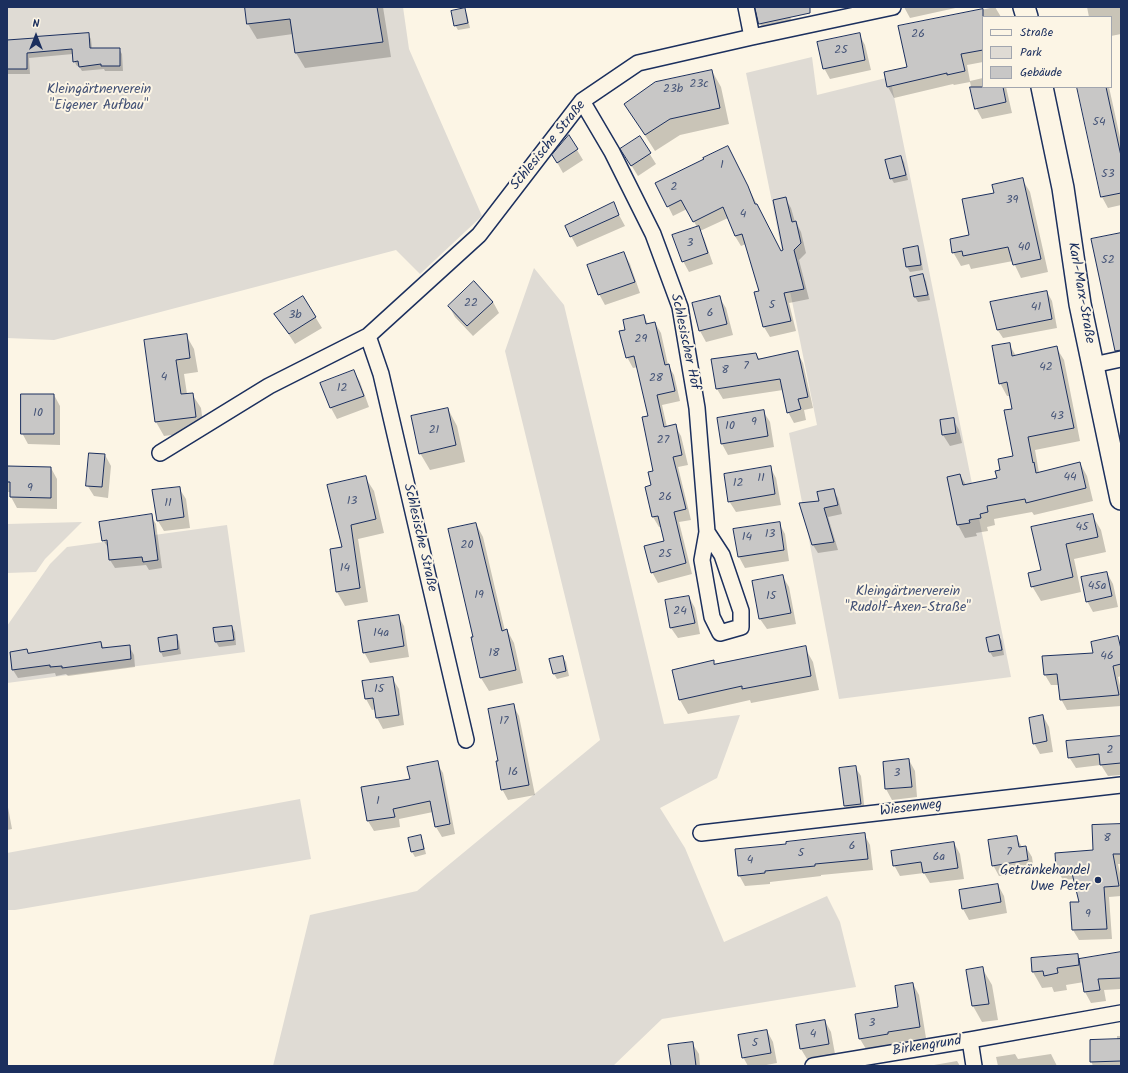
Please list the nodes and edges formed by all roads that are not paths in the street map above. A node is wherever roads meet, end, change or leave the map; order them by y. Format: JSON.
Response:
{"nodes":[{"id":1,"x":746,"y":7,"type":"edge"},
{"id":2,"x":893,"y":7,"type":"edge"},
{"id":3,"x":752,"y":36,"type":"junction"},
{"id":4,"x":1042,"y":88,"type":"edge"},
{"id":5,"x":582,"y":101,"type":"junction"},
{"id":6,"x":368,"y":336,"type":"junction"},
{"id":7,"x":1121,"y":359,"type":"edge"},
{"id":8,"x":1093,"y":365,"type":"junction"},
{"id":9,"x":160,"y":453,"type":"dead end"},
{"id":10,"x":1121,"y":499,"type":"edge"},
{"id":11,"x":707,"y":532,"type":"junction"},
{"id":12,"x":466,"y":740,"type":"dead end"},
{"id":13,"x":1121,"y":784,"type":"edge"},
{"id":14,"x":701,"y":833,"type":"dead end"},
{"id":15,"x":1121,"y":1013,"type":"edge"},
{"id":16,"x":970,"y":1040,"type":"junction"},
{"id":17,"x":813,"y":1066,"type":"edge"},
{"id":18,"x":974,"y":1066,"type":"edge"}],
"edges":[{"from":1,"to":3,"type":"street"},
{"from":2,"to":3,"type":"street","name":"Schlesische Straße"},
{"from":3,"to":5,"type":"street","name":"Schlesische Straße"},
{"from":4,"to":8,"type":"main road","name":"Karl-Marx-Straße"},
{"from":5,"to":6,"type":"street","name":"Schlesische Straße"},
{"from":5,"to":11,"type":"street","name":"Schlesischer Hof"},
{"from":6,"to":9,"type":"street","name":"Schlesische Straße"},
{"from":6,"to":12,"type":"street","name":"Schlesische Straße"},
{"from":7,"to":8,"type":"street"},
{"from":8,"to":10,"type":"main road","name":"Karl-Marx-Straße"},
{"from":11,"to":11,"type":"street","name":"Schlesischer Hof"},
{"from":13,"to":14,"type":"street","name":"Wiesenweg"},
{"from":15,"to":16,"type":"street","name":"Birkengrund"},
{"from":16,"to":17,"type":"street","name":"Birkengrund"},
{"from":16,"to":18,"type":"street","name":"Birkengrund"}]}
